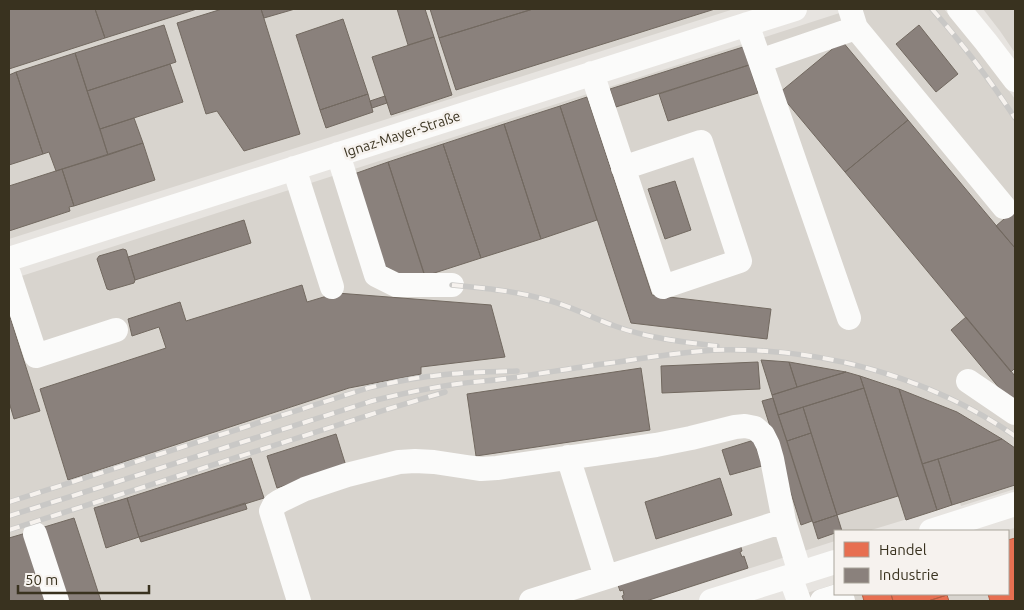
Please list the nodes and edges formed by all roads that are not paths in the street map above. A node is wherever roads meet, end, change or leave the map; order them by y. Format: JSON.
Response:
{"nodes":[{"id":1,"x":795,"y":9,"type":"edge"},
{"id":2,"x":958,"y":9,"type":"edge"},
{"id":3,"x":853,"y":19,"type":"edge"},
{"id":4,"x":747,"y":24,"type":"junction"},
{"id":5,"x":760,"y":61,"type":"junction"},
{"id":6,"x":592,"y":73,"type":"junction"},
{"id":7,"x":1015,"y":80,"type":"edge"},
{"id":8,"x":338,"y":154,"type":"junction"},
{"id":9,"x":294,"y":168,"type":"junction"},
{"id":10,"x":623,"y":168,"type":"junction"},
{"id":11,"x":1004,"y":207,"type":"dead end"},
{"id":12,"x":9,"y":259,"type":"edge"},
{"id":13,"x":9,"y":274,"type":"edge"},
{"id":14,"x":452,"y":285,"type":"dead end"},
{"id":15,"x":332,"y":287,"type":"dead end"},
{"id":16,"x":849,"y":318,"type":"dead end"},
{"id":17,"x":116,"y":330,"type":"dead end"},
{"id":18,"x":968,"y":381,"type":"dead end"},
{"id":19,"x":1015,"y":413,"type":"edge"},
{"id":20,"x":568,"y":457,"type":"junction"},
{"id":21,"x":1015,"y":504,"type":"edge"},
{"id":22,"x":784,"y":521,"type":"junction"},
{"id":23,"x":934,"y":530,"type":"edge"},
{"id":24,"x":35,"y":534,"type":"dead end"},
{"id":25,"x":834,"y":562,"type":"edge"},
{"id":26,"x":795,"y":574,"type":"junction"},
{"id":27,"x":606,"y":577,"type":"junction"},
{"id":28,"x":56,"y":601,"type":"edge"},
{"id":29,"x":300,"y":601,"type":"edge"},
{"id":30,"x":530,"y":601,"type":"edge"},
{"id":31,"x":711,"y":601,"type":"edge"},
{"id":32,"x":799,"y":601,"type":"edge"},
{"id":33,"x":822,"y":601,"type":"edge"},
{"id":34,"x":843,"y":601,"type":"edge"}],
"edges":[{"from":1,"to":4,"type":"street","name":"Ignaz-Mayer-Straße"},
{"from":2,"to":7,"type":"street"},
{"from":3,"to":5,"type":"street"},
{"from":3,"to":11,"type":"street"},
{"from":4,"to":5,"type":"street"},
{"from":4,"to":6,"type":"street","name":"Ignaz-Mayer-Straße"},
{"from":5,"to":16,"type":"street"},
{"from":6,"to":8,"type":"street","name":"Ignaz-Mayer-Straße"},
{"from":6,"to":10,"type":"street"},
{"from":8,"to":9,"type":"street","name":"Ignaz-Mayer-Straße"},
{"from":8,"to":14,"type":"street"},
{"from":9,"to":12,"type":"street","name":"Ignaz-Mayer-Straße"},
{"from":9,"to":15,"type":"street"},
{"from":10,"to":10,"type":"street"},
{"from":13,"to":17,"type":"street"},
{"from":18,"to":19,"type":"street"},
{"from":20,"to":22,"type":"street"},
{"from":20,"to":27,"type":"street"},
{"from":20,"to":29,"type":"street"},
{"from":21,"to":23,"type":"street"},
{"from":22,"to":26,"type":"street"},
{"from":22,"to":27,"type":"street"},
{"from":24,"to":28,"type":"street"},
{"from":25,"to":26,"type":"street"},
{"from":26,"to":31,"type":"street"},
{"from":26,"to":32,"type":"street"},
{"from":27,"to":30,"type":"street"},
{"from":33,"to":34,"type":"street"}]}
